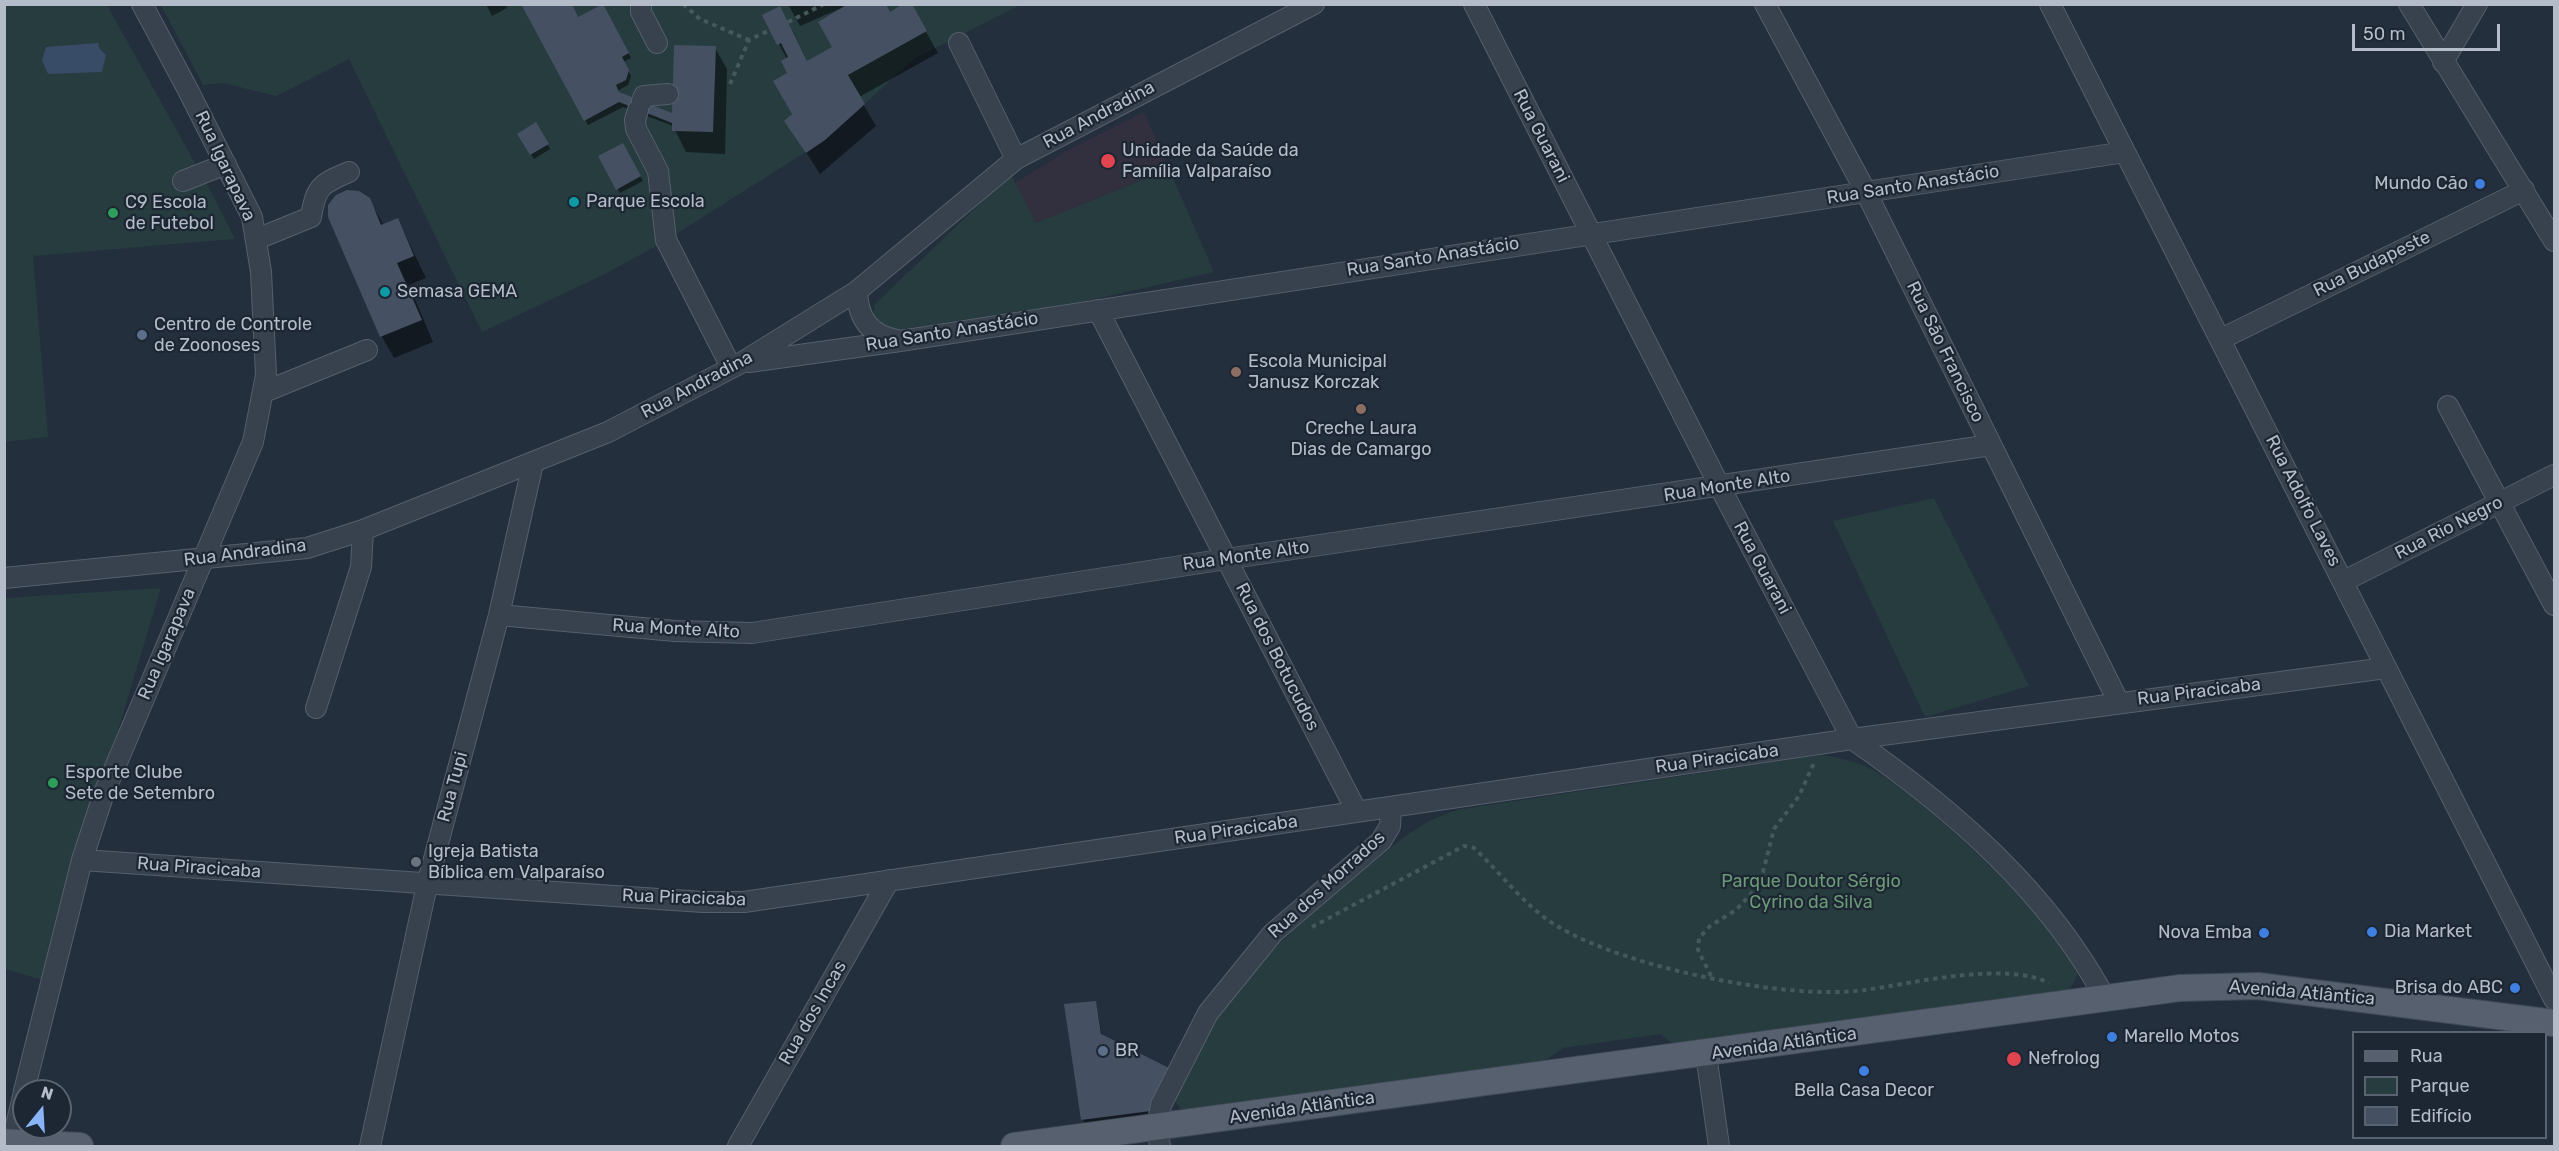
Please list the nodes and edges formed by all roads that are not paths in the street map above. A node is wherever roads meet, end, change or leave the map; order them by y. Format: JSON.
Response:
{"nodes":[{"id":1,"x":142,"y":4,"type":"edge"},
{"id":2,"x":641,"y":4,"type":"edge"},
{"id":3,"x":1314,"y":4,"type":"edge"},
{"id":4,"x":1474,"y":4,"type":"edge"},
{"id":5,"x":1765,"y":4,"type":"edge"},
{"id":6,"x":2050,"y":4,"type":"edge"},
{"id":7,"x":2409,"y":4,"type":"edge"},
{"id":8,"x":2477,"y":4,"type":"edge"},
{"id":9,"x":657,"y":43,"type":"dead end"},
{"id":10,"x":959,"y":43,"type":"dead end"},
{"id":11,"x":2444,"y":62,"type":"junction"},
{"id":12,"x":668,"y":94,"type":"dead end"},
{"id":13,"x":2125,"y":152,"type":"junction"},
{"id":14,"x":1016,"y":159,"type":"junction"},
{"id":15,"x":226,"y":164,"type":"junction"},
{"id":16,"x":349,"y":172,"type":"dead end"},
{"id":17,"x":183,"y":181,"type":"dead end"},
{"id":18,"x":2524,"y":190,"type":"junction"},
{"id":19,"x":1866,"y":192,"type":"junction"},
{"id":20,"x":1591,"y":233,"type":"junction"},
{"id":21,"x":257,"y":239,"type":"junction"},
{"id":22,"x":2554,"y":241,"type":"edge"},
{"id":23,"x":857,"y":291,"type":"junction"},
{"id":24,"x":1098,"y":310,"type":"junction"},
{"id":25,"x":2221,"y":339,"type":"junction"},
{"id":26,"x":900,"y":341,"type":"junction"},
{"id":27,"x":367,"y":350,"type":"dead end"},
{"id":28,"x":736,"y":365,"type":"junction"},
{"id":29,"x":264,"y":392,"type":"junction"},
{"id":30,"x":2448,"y":406,"type":"dead end"},
{"id":31,"x":1991,"y":445,"type":"junction"},
{"id":32,"x":534,"y":463,"type":"junction"},
{"id":33,"x":2554,"y":475,"type":"edge"},
{"id":34,"x":1720,"y":488,"type":"junction"},
{"id":35,"x":2499,"y":503,"type":"junction"},
{"id":36,"x":363,"y":530,"type":"junction"},
{"id":37,"x":203,"y":559,"type":"junction"},
{"id":38,"x":1226,"y":559,"type":"junction"},
{"id":39,"x":4,"y":578,"type":"edge"},
{"id":40,"x":2344,"y":581,"type":"junction"},
{"id":41,"x":2554,"y":605,"type":"edge"},
{"id":42,"x":500,"y":615,"type":"junction"},
{"id":43,"x":2386,"y":668,"type":"junction"},
{"id":44,"x":2119,"y":703,"type":"junction"},
{"id":45,"x":316,"y":708,"type":"dead end"},
{"id":46,"x":1851,"y":739,"type":"junction"},
{"id":47,"x":1391,"y":807,"type":"junction"},
{"id":48,"x":1356,"y":812,"type":"junction"},
{"id":49,"x":82,"y":860,"type":"junction"},
{"id":50,"x":889,"y":880,"type":"junction"},
{"id":51,"x":427,"y":885,"type":"junction"},
{"id":52,"x":2554,"y":999,"type":"edge"},
{"id":53,"x":2106,"y":1000,"type":"junction"},
{"id":54,"x":2554,"y":1023,"type":"edge"},
{"id":55,"x":1706,"y":1054,"type":"junction"},
{"id":56,"x":27,"y":1079,"type":"edge"},
{"id":57,"x":1159,"y":1137,"type":"edge"},
{"id":58,"x":8,"y":1142,"type":"edge"},
{"id":59,"x":80,"y":1146,"type":"edge"},
{"id":60,"x":370,"y":1146,"type":"edge"},
{"id":61,"x":738,"y":1146,"type":"edge"},
{"id":62,"x":1014,"y":1146,"type":"edge"},
{"id":63,"x":1719,"y":1146,"type":"edge"}],
"edges":[{"from":1,"to":15,"type":"street","name":"Rua Igarapava"},
{"from":2,"to":9,"type":"street"},
{"from":3,"to":14,"type":"street","name":"Rua Andradina"},
{"from":4,"to":20,"type":"street","name":"Rua Guarani"},
{"from":5,"to":19,"type":"street","name":"Rua São Francisco"},
{"from":6,"to":13,"type":"street","name":"Rua Adolfo Laves"},
{"from":7,"to":11,"type":"street"},
{"from":8,"to":11,"type":"street"},
{"from":10,"to":14,"type":"street"},
{"from":11,"to":18,"type":"street"},
{"from":12,"to":28,"type":"street"},
{"from":13,"to":19,"type":"street","name":"Rua Santo Anastácio"},
{"from":13,"to":25,"type":"street","name":"Rua Adolfo Laves"},
{"from":14,"to":23,"type":"street","name":"Rua Andradina"},
{"from":15,"to":17,"type":"street"},
{"from":15,"to":21,"type":"street","name":"Rua Igarapava"},
{"from":16,"to":21,"type":"street"},
{"from":18,"to":22,"type":"street"},
{"from":18,"to":25,"type":"street","name":"Rua Budapeste"},
{"from":19,"to":20,"type":"street","name":"Rua Santo Anastácio"},
{"from":19,"to":31,"type":"street","name":"Rua São Francisco"},
{"from":20,"to":24,"type":"street","name":"Rua Santo Anastácio"},
{"from":20,"to":34,"type":"street","name":"Rua Guarani"},
{"from":21,"to":29,"type":"street","name":"Rua Igarapava"},
{"from":23,"to":26,"type":"street"},
{"from":23,"to":28,"type":"street","name":"Rua Andradina"},
{"from":24,"to":26,"type":"street","name":"Rua Santo Anastácio"},
{"from":24,"to":38,"type":"street","name":"Rua dos Botucudos"},
{"from":25,"to":40,"type":"street","name":"Rua Adolfo Laves"},
{"from":26,"to":28,"type":"street","name":"Rua Santo Anastácio"},
{"from":27,"to":29,"type":"street"},
{"from":28,"to":32,"type":"street","name":"Rua Andradina"},
{"from":29,"to":37,"type":"street","name":"Rua Igarapava"},
{"from":30,"to":35,"type":"street"},
{"from":31,"to":34,"type":"street","name":"Rua Monte Alto"},
{"from":31,"to":44,"type":"street","name":"Rua São Francisco"},
{"from":32,"to":36,"type":"street","name":"Rua Andradina"},
{"from":32,"to":42,"type":"street","name":"Rua Tupi"},
{"from":33,"to":35,"type":"street","name":"Rua Rio Negro"},
{"from":34,"to":38,"type":"street","name":"Rua Monte Alto"},
{"from":34,"to":46,"type":"street","name":"Rua Guarani"},
{"from":35,"to":40,"type":"street","name":"Rua Rio Negro"},
{"from":35,"to":41,"type":"street"},
{"from":36,"to":37,"type":"street","name":"Rua Andradina"},
{"from":36,"to":45,"type":"street"},
{"from":37,"to":39,"type":"street","name":"Rua Andradina"},
{"from":37,"to":49,"type":"street","name":"Rua Igarapava"},
{"from":38,"to":42,"type":"street","name":"Rua Monte Alto"},
{"from":38,"to":48,"type":"street","name":"Rua dos Botucudos"},
{"from":40,"to":43,"type":"street","name":"Rua Adolfo Laves"},
{"from":42,"to":51,"type":"street","name":"Rua Tupi"},
{"from":43,"to":44,"type":"street","name":"Rua Piracicaba"},
{"from":43,"to":52,"type":"street","name":"Rua Adolfo Laves"},
{"from":44,"to":46,"type":"street","name":"Rua Piracicaba"},
{"from":46,"to":47,"type":"street","name":"Rua Piracicaba"},
{"from":46,"to":53,"type":"street","name":"Rua Guarani"},
{"from":47,"to":48,"type":"street","name":"Rua Piracicaba"},
{"from":47,"to":57,"type":"street","name":"Rua dos Morrados"},
{"from":48,"to":50,"type":"street","name":"Rua Piracicaba"},
{"from":49,"to":51,"type":"street","name":"Rua Piracicaba"},
{"from":49,"to":56,"type":"street","name":"Rua Igarapava"},
{"from":50,"to":51,"type":"street","name":"Rua Piracicaba"},
{"from":50,"to":61,"type":"street","name":"Rua dos Incas"},
{"from":51,"to":60,"type":"street","name":"Rua Tupi"},
{"from":53,"to":54,"type":"main road","name":"Avenida Atlântica"},
{"from":53,"to":55,"type":"main road","name":"Avenida Atlântica"},
{"from":55,"to":57,"type":"main road","name":"Avenida Atlântica"},
{"from":55,"to":63,"type":"street"},
{"from":57,"to":62,"type":"main road","name":"Avenida Atlântica"},
{"from":58,"to":59,"type":"main road"}]}
